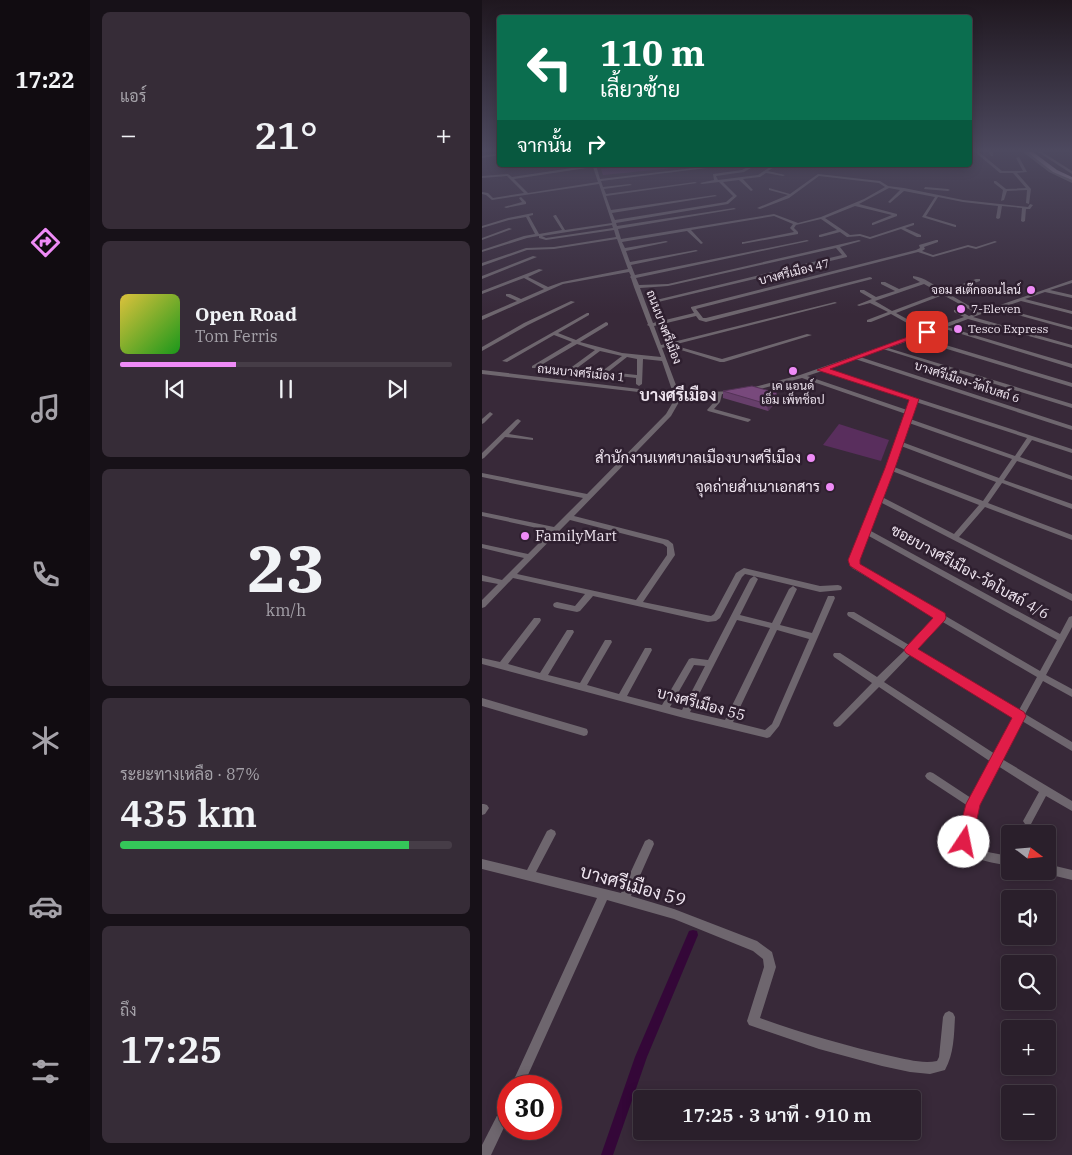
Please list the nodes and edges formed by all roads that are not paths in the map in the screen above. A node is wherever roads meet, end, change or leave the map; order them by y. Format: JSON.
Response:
{"nodes":[{"id":1,"x":608,"y":206,"type":"edge"},
{"id":2,"x":631,"y":206,"type":"edge"},
{"id":3,"x":713,"y":206,"type":"edge"},
{"id":4,"x":764,"y":206,"type":"edge"},
{"id":5,"x":850,"y":206,"type":"edge"},
{"id":6,"x":862,"y":206,"type":"edge"},
{"id":7,"x":931,"y":206,"type":"edge"},
{"id":8,"x":1002,"y":206,"type":"edge"},
{"id":9,"x":1013,"y":206,"type":"edge"},
{"id":10,"x":1030,"y":206,"type":"edge"},
{"id":11,"x":1024,"y":208,"type":"junction"},
{"id":12,"x":609,"y":209,"type":"junction"},
{"id":13,"x":734,"y":209,"type":"dead end"},
{"id":14,"x":772,"y":215,"type":"junction"},
{"id":15,"x":555,"y":216,"type":"dead end"},
{"id":16,"x":822,"y":218,"type":"junction"},
{"id":17,"x":998,"y":218,"type":"dead end"},
{"id":18,"x":887,"y":219,"type":"junction"},
{"id":19,"x":1023,"y":221,"type":"dead end"},
{"id":20,"x":795,"y":224,"type":"junction"},
{"id":21,"x":873,"y":224,"type":"dead end"},
{"id":22,"x":913,"y":224,"type":"dead end"},
{"id":23,"x":614,"y":226,"type":"junction"},
{"id":24,"x":955,"y":226,"type":"dead end"},
{"id":25,"x":482,"y":227,"type":"edge"},
{"id":26,"x":902,"y":228,"type":"junction"},
{"id":27,"x":510,"y":229,"type":"dead end"},
{"id":28,"x":689,"y":230,"type":"junction"},
{"id":29,"x":841,"y":230,"type":"junction"},
{"id":30,"x":563,"y":231,"type":"junction"},
{"id":31,"x":538,"y":235,"type":"junction"},
{"id":32,"x":565,"y":236,"type":"junction"},
{"id":33,"x":821,"y":236,"type":"dead end"},
{"id":34,"x":919,"y":236,"type":"dead end"},
{"id":35,"x":482,"y":239,"type":"edge"},
{"id":36,"x":619,"y":239,"type":"junction"},
{"id":37,"x":807,"y":241,"type":"dead end"},
{"id":38,"x":859,"y":241,"type":"dead end"},
{"id":39,"x":936,"y":241,"type":"dead end"},
{"id":40,"x":666,"y":242,"type":"dead end"},
{"id":41,"x":701,"y":242,"type":"dead end"},
{"id":42,"x":996,"y":242,"type":"dead end"},
{"id":43,"x":744,"y":243,"type":"dead end"},
{"id":44,"x":837,"y":246,"type":"junction"},
{"id":45,"x":623,"y":250,"type":"junction"},
{"id":46,"x":902,"y":250,"type":"dead end"},
{"id":47,"x":482,"y":251,"type":"edge"},
{"id":48,"x":696,"y":251,"type":"dead end"},
{"id":49,"x":918,"y":251,"type":"junction"},
{"id":50,"x":907,"y":254,"type":"junction"},
{"id":51,"x":535,"y":257,"type":"dead end"},
{"id":52,"x":628,"y":264,"type":"junction"},
{"id":53,"x":482,"y":265,"type":"edge"},
{"id":54,"x":541,"y":270,"type":"dead end"},
{"id":55,"x":630,"y":270,"type":"junction"},
{"id":56,"x":836,"y":272,"type":"junction"},
{"id":57,"x":524,"y":276,"type":"junction"},
{"id":58,"x":632,"y":277,"type":"junction"},
{"id":59,"x":915,"y":277,"type":"dead end"},
{"id":60,"x":482,"y":278,"type":"edge"},
{"id":61,"x":870,"y":278,"type":"dead end"},
{"id":62,"x":978,"y":280,"type":"dead end"},
{"id":63,"x":925,"y":282,"type":"junction"},
{"id":64,"x":1071,"y":282,"type":"edge"},
{"id":65,"x":852,"y":283,"type":"junction"},
{"id":66,"x":883,"y":283,"type":"dead end"},
{"id":67,"x":668,"y":285,"type":"junction"},
{"id":68,"x":636,"y":287,"type":"junction"},
{"id":69,"x":547,"y":289,"type":"junction"},
{"id":70,"x":862,"y":291,"type":"dead end"},
{"id":71,"x":899,"y":291,"type":"junction"},
{"id":72,"x":1046,"y":291,"type":"junction"},
{"id":73,"x":482,"y":293,"type":"edge"},
{"id":74,"x":943,"y":293,"type":"junction"},
{"id":75,"x":508,"y":295,"type":"dead end"},
{"id":76,"x":678,"y":296,"type":"junction"},
{"id":77,"x":1072,"y":297,"type":"edge"},
{"id":78,"x":1022,"y":299,"type":"junction"},
{"id":79,"x":519,"y":300,"type":"junction"},
{"id":80,"x":874,"y":300,"type":"junction"},
{"id":81,"x":573,"y":302,"type":"dead end"},
{"id":82,"x":654,"y":302,"type":"dead end"},
{"id":83,"x":836,"y":303,"type":"dead end"},
{"id":84,"x":859,"y":305,"type":"dead end"},
{"id":85,"x":997,"y":308,"type":"junction"},
{"id":86,"x":956,"y":310,"type":"dead end"},
{"id":87,"x":892,"y":313,"type":"junction"},
{"id":88,"x":1072,"y":313,"type":"edge"},
{"id":89,"x":587,"y":314,"type":"dead end"},
{"id":90,"x":696,"y":314,"type":"junction"},
{"id":91,"x":981,"y":314,"type":"junction"},
{"id":92,"x":482,"y":318,"type":"edge"},
{"id":93,"x":970,"y":318,"type":"junction"},
{"id":94,"x":869,"y":321,"type":"dead end"},
{"id":95,"x":606,"y":324,"type":"dead end"},
{"id":96,"x":650,"y":325,"type":"junction"},
{"id":97,"x":943,"y":327,"type":"junction"},
{"id":98,"x":1072,"y":329,"type":"edge"},
{"id":99,"x":927,"y":332,"type":"junction"},
{"id":100,"x":554,"y":333,"type":"junction"},
{"id":101,"x":809,"y":335,"type":"dead end"},
{"id":102,"x":914,"y":337,"type":"junction"},
{"id":103,"x":576,"y":342,"type":"junction"},
{"id":104,"x":667,"y":345,"type":"junction"},
{"id":105,"x":659,"y":347,"type":"junction"},
{"id":106,"x":1072,"y":347,"type":"edge"},
{"id":107,"x":884,"y":348,"type":"junction"},
{"id":108,"x":482,"y":349,"type":"edge"},
{"id":109,"x":600,"y":349,"type":"junction"},
{"id":110,"x":626,"y":355,"type":"junction"},
{"id":111,"x":640,"y":358,"type":"junction"},
{"id":112,"x":856,"y":358,"type":"junction"},
{"id":113,"x":664,"y":359,"type":"junction"},
{"id":114,"x":505,"y":362,"type":"dead end"},
{"id":115,"x":1072,"y":366,"type":"edge"},
{"id":116,"x":534,"y":367,"type":"dead end"},
{"id":117,"x":822,"y":370,"type":"junction"},
{"id":118,"x":482,"y":372,"type":"edge"},
{"id":119,"x":567,"y":373,"type":"dead end"},
{"id":120,"x":802,"y":376,"type":"junction"},
{"id":121,"x":1072,"y":385,"type":"edge"},
{"id":122,"x":720,"y":393,"type":"junction"},
{"id":123,"x":677,"y":395,"type":"junction"},
{"id":124,"x":914,"y":399,"type":"junction"},
{"id":125,"x":1072,"y":406,"type":"edge"},
{"id":126,"x":490,"y":414,"type":"dead end"},
{"id":127,"x":908,"y":416,"type":"junction"},
{"id":128,"x":748,"y":420,"type":"dead end"},
{"id":129,"x":518,"y":421,"type":"dead end"},
{"id":130,"x":482,"y":422,"type":"edge"},
{"id":131,"x":1072,"y":428,"type":"edge"},
{"id":132,"x":504,"y":435,"type":"junction"},
{"id":133,"x":1031,"y":437,"type":"junction"},
{"id":134,"x":531,"y":439,"type":"dead end"},
{"id":135,"x":898,"y":443,"type":"junction"},
{"id":136,"x":1072,"y":451,"type":"edge"},
{"id":137,"x":482,"y":457,"type":"edge"},
{"id":138,"x":1016,"y":459,"type":"junction"},
{"id":139,"x":890,"y":468,"type":"junction"},
{"id":140,"x":482,"y":475,"type":"edge"},
{"id":141,"x":1072,"y":478,"type":"edge"},
{"id":142,"x":1000,"y":480,"type":"junction"},
{"id":143,"x":589,"y":497,"type":"junction"},
{"id":144,"x":878,"y":498,"type":"junction"},
{"id":145,"x":984,"y":504,"type":"junction"},
{"id":146,"x":1072,"y":507,"type":"edge"},
{"id":147,"x":482,"y":514,"type":"edge"},
{"id":148,"x":569,"y":517,"type":"junction"},
{"id":149,"x":557,"y":530,"type":"junction"},
{"id":150,"x":865,"y":531,"type":"junction"},
{"id":151,"x":954,"y":538,"type":"junction"},
{"id":152,"x":1072,"y":538,"type":"edge"},
{"id":153,"x":482,"y":546,"type":"edge"},
{"id":154,"x":530,"y":557,"type":"junction"},
{"id":155,"x":512,"y":575,"type":"junction"},
{"id":156,"x":482,"y":578,"type":"edge"},
{"id":157,"x":754,"y":579,"type":"dead end"},
{"id":158,"x":504,"y":583,"type":"junction"},
{"id":159,"x":838,"y":588,"type":"dead end"},
{"id":160,"x":793,"y":589,"type":"dead end"},
{"id":161,"x":590,"y":593,"type":"junction"},
{"id":162,"x":831,"y":598,"type":"dead end"},
{"id":163,"x":1072,"y":598,"type":"edge"},
{"id":164,"x":637,"y":604,"type":"junction"},
{"id":165,"x":482,"y":605,"type":"edge"},
{"id":166,"x":558,"y":605,"type":"dead end"},
{"id":167,"x":851,"y":614,"type":"dead end"},
{"id":168,"x":734,"y":616,"type":"junction"},
{"id":169,"x":940,"y":617,"type":"junction"},
{"id":170,"x":537,"y":620,"type":"dead end"},
{"id":171,"x":1072,"y":620,"type":"edge"},
{"id":172,"x":776,"y":626,"type":"junction"},
{"id":173,"x":570,"y":632,"type":"dead end"},
{"id":174,"x":814,"y":637,"type":"junction"},
{"id":175,"x":1061,"y":638,"type":"junction"},
{"id":176,"x":608,"y":642,"type":"dead end"},
{"id":177,"x":648,"y":650,"type":"dead end"},
{"id":178,"x":910,"y":650,"type":"junction"},
{"id":179,"x":837,"y":656,"type":"dead end"},
{"id":180,"x":482,"y":660,"type":"edge"},
{"id":181,"x":710,"y":663,"type":"junction"},
{"id":182,"x":502,"y":666,"type":"junction"},
{"id":183,"x":1040,"y":675,"type":"junction"},
{"id":184,"x":542,"y":677,"type":"junction"},
{"id":185,"x":877,"y":682,"type":"junction"},
{"id":186,"x":582,"y":687,"type":"junction"},
{"id":187,"x":1072,"y":694,"type":"edge"},
{"id":188,"x":622,"y":697,"type":"junction"},
{"id":189,"x":482,"y":702,"type":"edge"},
{"id":190,"x":665,"y":708,"type":"junction"},
{"id":191,"x":684,"y":714,"type":"junction"},
{"id":192,"x":1020,"y":716,"type":"junction"},
{"id":193,"x":836,"y":723,"type":"dead end"},
{"id":194,"x":727,"y":725,"type":"junction"},
{"id":195,"x":584,"y":732,"type":"dead end"},
{"id":196,"x":1072,"y":747,"type":"edge"},
{"id":197,"x":997,"y":761,"type":"junction"},
{"id":198,"x":930,"y":776,"type":"dead end"},
{"id":199,"x":1045,"y":790,"type":"junction"},
{"id":200,"x":973,"y":804,"type":"junction"},
{"id":201,"x":1072,"y":807,"type":"edge"},
{"id":202,"x":1028,"y":821,"type":"dead end"},
{"id":203,"x":551,"y":834,"type":"dead end"},
{"id":204,"x":649,"y":844,"type":"dead end"},
{"id":205,"x":1001,"y":859,"type":"edge"},
{"id":206,"x":482,"y":864,"type":"edge"},
{"id":207,"x":1056,"y":871,"type":"edge"},
{"id":208,"x":1072,"y":875,"type":"edge"},
{"id":209,"x":529,"y":876,"type":"junction"},
{"id":210,"x":604,"y":894,"type":"junction"},
{"id":211,"x":624,"y":899,"type":"junction"},
{"id":212,"x":949,"y":1017,"type":"dead end"},
{"id":213,"x":522,"y":1075,"type":"edge"},
{"id":214,"x":497,"y":1128,"type":"edge"},
{"id":215,"x":484,"y":1155,"type":"edge"}],
"edges":[{"from":1,"to":12,"type":"street","name":"ถนนบางศรีเมือง"},
{"from":2,"to":12,"type":"street"},
{"from":3,"to":23,"type":"street"},
{"from":4,"to":14,"type":"street"},
{"from":5,"to":16,"type":"street"},
{"from":6,"to":18,"type":"street"},
{"from":7,"to":24,"type":"street"},
{"from":8,"to":17,"type":"street"},
{"from":9,"to":11,"type":"street"},
{"from":10,"to":11,"type":"street"},
{"from":11,"to":19,"type":"street"},
{"from":12,"to":23,"type":"street","name":"ถนนบางศรีเมือง"},
{"from":13,"to":23,"type":"street"},
{"from":14,"to":20,"type":"street"},
{"from":14,"to":28,"type":"street"},
{"from":15,"to":30,"type":"street"},
{"from":16,"to":20,"type":"street"},
{"from":16,"to":29,"type":"street"},
{"from":18,"to":21,"type":"street"},
{"from":18,"to":26,"type":"street"},
{"from":20,"to":43,"type":"street"},
{"from":22,"to":26,"type":"street"},
{"from":23,"to":30,"type":"street"},
{"from":23,"to":32,"type":"street"},
{"from":23,"to":36,"type":"street","name":"ถนนบางศรีเมือง"},
{"from":25,"to":31,"type":"street"},
{"from":26,"to":29,"type":"street"},
{"from":26,"to":34,"type":"street"},
{"from":27,"to":35,"type":"street"},
{"from":28,"to":36,"type":"street"},
{"from":28,"to":41,"type":"street"},
{"from":29,"to":33,"type":"street"},
{"from":30,"to":31,"type":"street"},
{"from":30,"to":32,"type":"street"},
{"from":31,"to":32,"type":"street"},
{"from":31,"to":47,"type":"street"},
{"from":36,"to":45,"type":"street","name":"ถนนบางศรีเมือง"},
{"from":36,"to":53,"type":"street"},
{"from":37,"to":58,"type":"street"},
{"from":38,"to":44,"type":"street"},
{"from":39,"to":49,"type":"street"},
{"from":40,"to":45,"type":"street"},
{"from":42,"to":49,"type":"street","name":"บางศรีเมือง 47"},
{"from":44,"to":67,"type":"street"},
{"from":44,"to":76,"type":"street"},
{"from":45,"to":52,"type":"street","name":"ถนนบางศรีเมือง"},
{"from":46,"to":50,"type":"street"},
{"from":48,"to":52,"type":"street"},
{"from":49,"to":50,"type":"street","name":"บางศรีเมือง 47"},
{"from":50,"to":56,"type":"street","name":"บางศรีเมือง 47"},
{"from":51,"to":60,"type":"street"},
{"from":52,"to":55,"type":"street","name":"ถนนบางศรีเมือง"},
{"from":54,"to":57,"type":"street"},
{"from":55,"to":58,"type":"street","name":"ถนนบางศรีเมือง"},
{"from":55,"to":69,"type":"street"},
{"from":56,"to":65,"type":"street"},
{"from":56,"to":90,"type":"street","name":"บางศรีเมือง 47"},
{"from":57,"to":69,"type":"street"},
{"from":57,"to":73,"type":"street"},
{"from":58,"to":68,"type":"street","name":"ถนนบางศรีเมือง"},
{"from":59,"to":63,"type":"street"},
{"from":61,"to":65,"type":"street"},
{"from":62,"to":74,"type":"street"},
{"from":63,"to":71,"type":"street"},
{"from":63,"to":74,"type":"street"},
{"from":64,"to":72,"type":"street","name":"ถนนบางศรีเมือง 1"},
{"from":65,"to":90,"type":"street"},
{"from":66,"to":71,"type":"street"},
{"from":67,"to":68,"type":"street"},
{"from":67,"to":76,"type":"street"},
{"from":68,"to":96,"type":"street","name":"ถนนบางศรีเมือง"},
{"from":69,"to":79,"type":"street"},
{"from":70,"to":80,"type":"street"},
{"from":71,"to":80,"type":"street"},
{"from":72,"to":77,"type":"street"},
{"from":72,"to":78,"type":"street","name":"ถนนบางศรีเมือง 1"},
{"from":74,"to":87,"type":"street"},
{"from":74,"to":91,"type":"street"},
{"from":75,"to":79,"type":"street"},
{"from":76,"to":82,"type":"street"},
{"from":78,"to":85,"type":"street","name":"ถนนบางศรีเมือง 1"},
{"from":78,"to":88,"type":"street"},
{"from":79,"to":92,"type":"street"},
{"from":80,"to":84,"type":"street"},
{"from":80,"to":87,"type":"street"},
{"from":81,"to":108,"type":"street"},
{"from":83,"to":104,"type":"street"},
{"from":85,"to":91,"type":"street","name":"ถนนบางศรีเมือง 1"},
{"from":85,"to":98,"type":"street"},
{"from":86,"to":93,"type":"street"},
{"from":87,"to":94,"type":"street"},
{"from":87,"to":99,"type":"street"},
{"from":89,"to":100,"type":"street"},
{"from":90,"to":96,"type":"street","name":"บางศรีเมือง 47"},
{"from":91,"to":93,"type":"street","name":"ถนนบางศรีเมือง 1"},
{"from":93,"to":97,"type":"street","name":"ถนนบางศรีเมือง 1"},
{"from":93,"to":106,"type":"street"},
{"from":95,"to":103,"type":"street"},
{"from":96,"to":105,"type":"street","name":"ถนนบางศรีเมือง"},
{"from":97,"to":99,"type":"street","name":"ถนนบางศรีเมือง 1"},
{"from":97,"to":115,"type":"street"},
{"from":99,"to":102,"type":"street","name":"ถนนบางศรีเมือง 1"},
{"from":100,"to":103,"type":"street"},
{"from":100,"to":114,"type":"street"},
{"from":101,"to":104,"type":"street"},
{"from":102,"to":107,"type":"street","name":"ถนนบางศรีเมือง 1"},
{"from":102,"to":121,"type":"street"},
{"from":103,"to":109,"type":"street"},
{"from":103,"to":116,"type":"street"},
{"from":104,"to":105,"type":"street"},
{"from":105,"to":113,"type":"street","name":"ถนนบางศรีเมือง"},
{"from":107,"to":112,"type":"street","name":"ถนนบางศรีเมือง 1"},
{"from":107,"to":125,"type":"street"},
{"from":109,"to":110,"type":"street"},
{"from":109,"to":119,"type":"street"},
{"from":110,"to":111,"type":"street"},
{"from":110,"to":111,"type":"street"},
{"from":111,"to":113,"type":"street"},
{"from":112,"to":117,"type":"street","name":"ถนนบางศรีเมือง 1"},
{"from":112,"to":131,"type":"street","name":"บางศรีเมือง-วัดโบสถ์ 6"},
{"from":113,"to":123,"type":"street","name":"ถนนบางศรีเมือง"},
{"from":117,"to":120,"type":"street","name":"ถนนบางศรีเมือง 1"},
{"from":117,"to":124,"type":"street"},
{"from":118,"to":123,"type":"street","name":"ถนนบางศรีเมือง 1"},
{"from":120,"to":122,"type":"street","name":"ถนนบางศรีเมือง 1"},
{"from":120,"to":127,"type":"street"},
{"from":122,"to":123,"type":"street","name":"ถนนบางศรีเมือง 1"},
{"from":122,"to":128,"type":"street"},
{"from":123,"to":143,"type":"street"},
{"from":124,"to":127,"type":"street"},
{"from":124,"to":133,"type":"street"},
{"from":126,"to":130,"type":"street"},
{"from":127,"to":135,"type":"street"},
{"from":127,"to":138,"type":"street"},
{"from":129,"to":132,"type":"street"},
{"from":132,"to":134,"type":"street"},
{"from":132,"to":137,"type":"street"},
{"from":133,"to":136,"type":"street"},
{"from":133,"to":138,"type":"street"},
{"from":135,"to":139,"type":"street"},
{"from":135,"to":142,"type":"street"},
{"from":138,"to":141,"type":"street"},
{"from":138,"to":142,"type":"street"},
{"from":139,"to":144,"type":"street"},
{"from":139,"to":145,"type":"street"},
{"from":140,"to":143,"type":"street"},
{"from":142,"to":145,"type":"street"},
{"from":142,"to":146,"type":"street"},
{"from":143,"to":148,"type":"street"},
{"from":144,"to":150,"type":"street"},
{"from":144,"to":151,"type":"street"},
{"from":145,"to":151,"type":"street"},
{"from":145,"to":152,"type":"street"},
{"from":147,"to":149,"type":"street"},
{"from":148,"to":149,"type":"street"},
{"from":148,"to":164,"type":"street"},
{"from":149,"to":154,"type":"street"},
{"from":150,"to":169,"type":"street"},
{"from":150,"to":175,"type":"street","name":"ซอยบางศรีเมือง-วัดโบสถ์ 4/6"},
{"from":151,"to":163,"type":"street"},
{"from":153,"to":154,"type":"street"},
{"from":154,"to":155,"type":"street"},
{"from":155,"to":158,"type":"street"},
{"from":155,"to":161,"type":"street"},
{"from":156,"to":158,"type":"street"},
{"from":157,"to":168,"type":"street"},
{"from":158,"to":165,"type":"street"},
{"from":159,"to":164,"type":"street"},
{"from":160,"to":172,"type":"street"},
{"from":161,"to":164,"type":"street"},
{"from":161,"to":166,"type":"street"},
{"from":162,"to":174,"type":"street","name":"บางศรีเมือง 55"},
{"from":167,"to":178,"type":"street"},
{"from":168,"to":172,"type":"street"},
{"from":168,"to":181,"type":"street"},
{"from":169,"to":178,"type":"street"},
{"from":169,"to":183,"type":"street"},
{"from":170,"to":182,"type":"street"},
{"from":171,"to":175,"type":"street"},
{"from":172,"to":174,"type":"street"},
{"from":172,"to":194,"type":"street"},
{"from":173,"to":184,"type":"street"},
{"from":174,"to":194,"type":"street","name":"บางศรีเมือง 55"},
{"from":175,"to":183,"type":"street"},
{"from":176,"to":186,"type":"street"},
{"from":177,"to":188,"type":"street"},
{"from":178,"to":185,"type":"street"},
{"from":178,"to":192,"type":"street"},
{"from":179,"to":185,"type":"street"},
{"from":180,"to":182,"type":"street","name":"บางศรีเมือง 55"},
{"from":181,"to":190,"type":"street"},
{"from":181,"to":191,"type":"street"},
{"from":182,"to":184,"type":"street","name":"บางศรีเมือง 55"},
{"from":183,"to":187,"type":"street"},
{"from":183,"to":192,"type":"street"},
{"from":184,"to":186,"type":"street","name":"บางศรีเมือง 55"},
{"from":185,"to":193,"type":"street"},
{"from":185,"to":197,"type":"street"},
{"from":186,"to":188,"type":"street","name":"บางศรีเมือง 55"},
{"from":188,"to":190,"type":"street","name":"บางศรีเมือง 55"},
{"from":189,"to":195,"type":"street"},
{"from":190,"to":191,"type":"street","name":"บางศรีเมือง 55"},
{"from":191,"to":194,"type":"street","name":"บางศรีเมือง 55"},
{"from":192,"to":196,"type":"street"},
{"from":192,"to":197,"type":"street"},
{"from":197,"to":199,"type":"street"},
{"from":197,"to":200,"type":"street"},
{"from":198,"to":200,"type":"street"},
{"from":199,"to":201,"type":"street"},
{"from":199,"to":202,"type":"street"},
{"from":200,"to":205,"type":"street"},
{"from":203,"to":209,"type":"street"},
{"from":204,"to":211,"type":"street"},
{"from":206,"to":209,"type":"street","name":"บางศรีเมือง 59"},
{"from":207,"to":208,"type":"street"},
{"from":209,"to":210,"type":"street","name":"บางศรีเมือง 59"},
{"from":210,"to":211,"type":"street","name":"บางศรีเมือง 59"},
{"from":210,"to":213,"type":"street"},
{"from":211,"to":212,"type":"street","name":"บางศรีเมือง 59"},
{"from":214,"to":215,"type":"street"}]}
